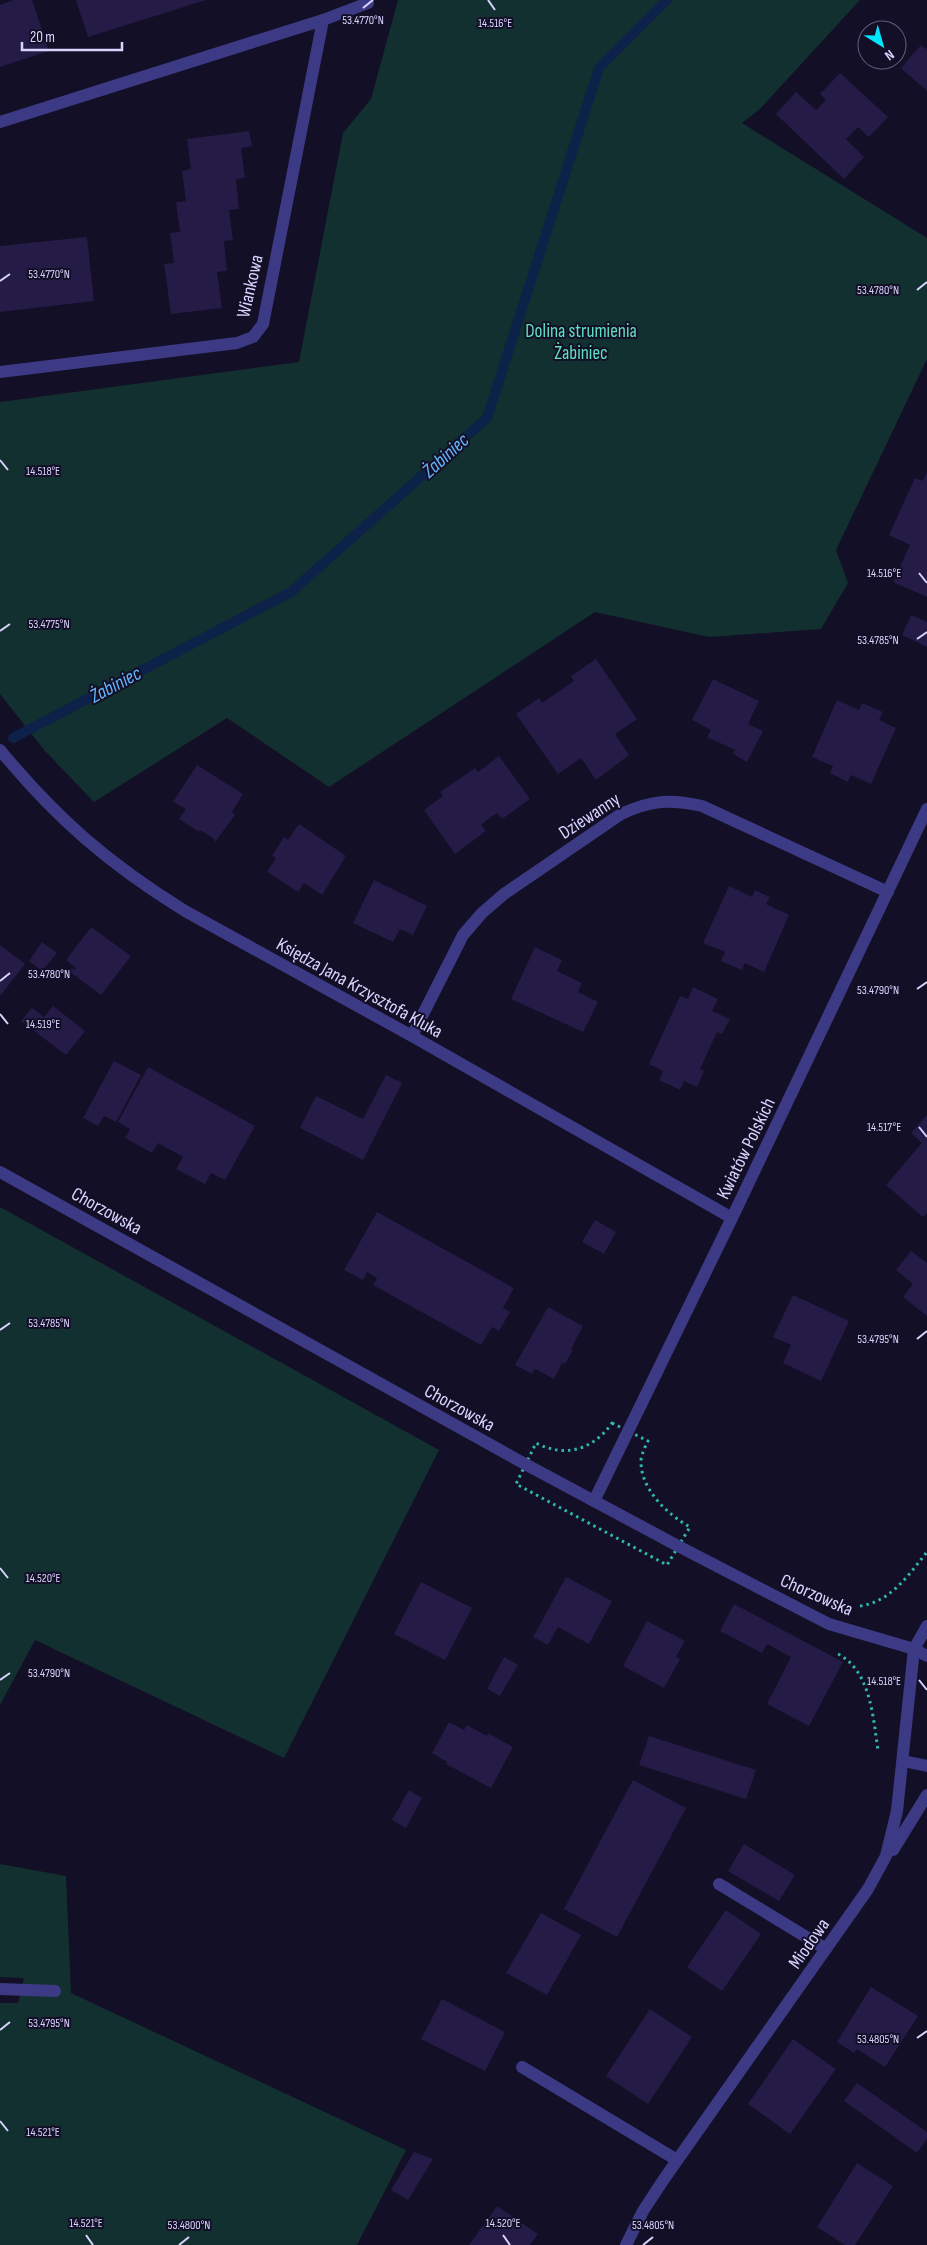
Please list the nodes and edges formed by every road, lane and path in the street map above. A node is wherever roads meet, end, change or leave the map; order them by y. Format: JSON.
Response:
{"nodes":[{"id":1,"x":368,"y":3,"type":"dead end"},
{"id":2,"x":323,"y":20,"type":"junction"},
{"id":3,"x":0,"y":122,"type":"edge"},
{"id":4,"x":0,"y":372,"type":"edge"},
{"id":5,"x":0,"y":750,"type":"edge"},
{"id":6,"x":927,"y":809,"type":"edge"},
{"id":7,"x":888,"y":892,"type":"junction"},
{"id":8,"x":412,"y":1036,"type":"junction"},
{"id":9,"x":0,"y":1172,"type":"edge"},
{"id":10,"x":732,"y":1218,"type":"junction"},
{"id":11,"x":594,"y":1501,"type":"junction"},
{"id":12,"x":690,"y":1527,"type":"dead end"},
{"id":13,"x":698,"y":1532,"type":"dead end"},
{"id":14,"x":927,"y":1552,"type":"edge"},
{"id":15,"x":667,"y":1565,"type":"dead end"},
{"id":16,"x":675,"y":1570,"type":"dead end"},
{"id":17,"x":854,"y":1607,"type":"dead end"},
{"id":18,"x":927,"y":1626,"type":"edge"},
{"id":19,"x":914,"y":1649,"type":"junction"},
{"id":20,"x":836,"y":1652,"type":"dead end"},
{"id":21,"x":927,"y":1656,"type":"edge"},
{"id":22,"x":878,"y":1758,"type":"dead end"},
{"id":23,"x":903,"y":1762,"type":"junction"},
{"id":24,"x":927,"y":1766,"type":"edge"},
{"id":25,"x":927,"y":1795,"type":"edge"},
{"id":26,"x":879,"y":1871,"type":"junction"},
{"id":27,"x":719,"y":1884,"type":"dead end"},
{"id":28,"x":826,"y":1949,"type":"junction"},
{"id":29,"x":0,"y":1989,"type":"edge"},
{"id":30,"x":55,"y":1991,"type":"dead end"},
{"id":31,"x":522,"y":2067,"type":"dead end"},
{"id":32,"x":677,"y":2160,"type":"junction"},
{"id":33,"x":626,"y":2245,"type":"edge"}],
"edges":[{"from":1,"to":2,"type":"street"},
{"from":2,"to":3,"type":"street"},
{"from":2,"to":4,"type":"street","name":"Wiankowa"},
{"from":5,"to":8,"type":"street","name":"Księdza Jana Krzysztofa Kluka"},
{"from":6,"to":7,"type":"street","name":"Kwiatów Polskich"},
{"from":7,"to":8,"type":"street","name":"Dziewanny"},
{"from":7,"to":10,"type":"street","name":"Kwiatów Polskich"},
{"from":8,"to":10,"type":"street","name":"Księdza Jana Krzysztofa Kluka"},
{"from":9,"to":11,"type":"street","name":"Chorzowska"},
{"from":10,"to":11,"type":"street","name":"Kwiatów Polskich"},
{"from":11,"to":19,"type":"street","name":"Chorzowska"},
{"from":12,"to":13,"type":"path"},
{"from":14,"to":17,"type":"path"},
{"from":15,"to":16,"type":"path"},
{"from":18,"to":19,"type":"street","name":"Miodowa"},
{"from":19,"to":21,"type":"street","name":"Chorzowska"},
{"from":19,"to":23,"type":"street","name":"Miodowa"},
{"from":20,"to":22,"type":"path"},
{"from":23,"to":24,"type":"street"},
{"from":23,"to":26,"type":"street","name":"Miodowa"},
{"from":25,"to":26,"type":"street"},
{"from":26,"to":28,"type":"street","name":"Miodowa"},
{"from":27,"to":28,"type":"street"},
{"from":28,"to":32,"type":"street","name":"Miodowa"},
{"from":29,"to":30,"type":"street"},
{"from":31,"to":32,"type":"street"},
{"from":32,"to":33,"type":"street","name":"Miodowa"}]}
